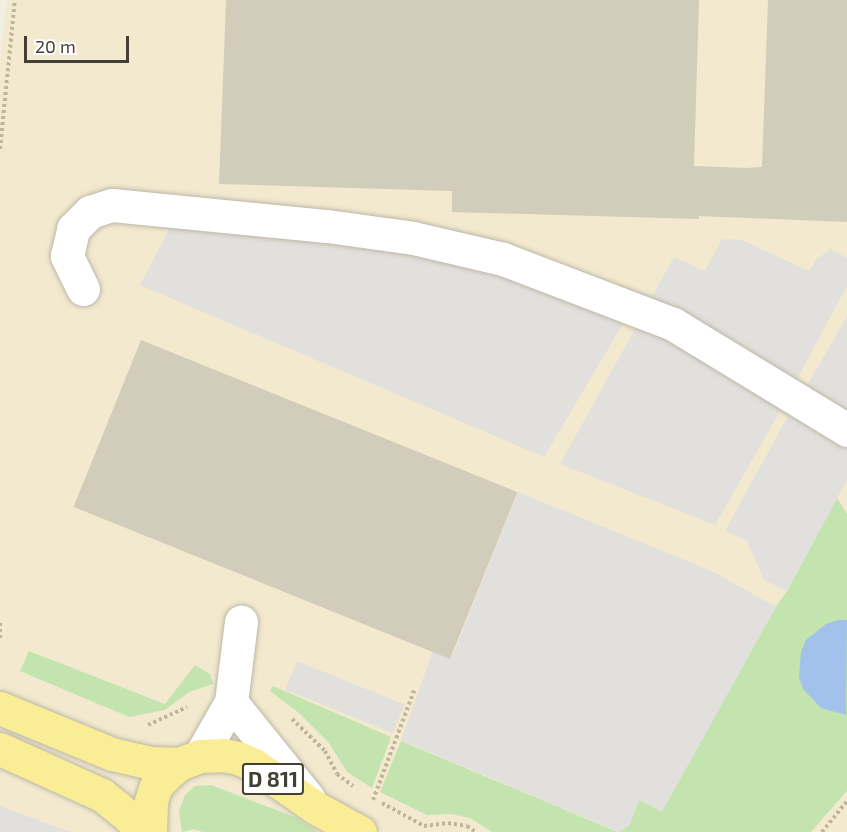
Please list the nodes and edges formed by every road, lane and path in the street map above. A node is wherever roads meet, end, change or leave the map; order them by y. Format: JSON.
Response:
{"nodes":[{"id":1,"x":15,"y":0,"type":"edge"},
{"id":2,"x":0,"y":149,"type":"edge"},
{"id":3,"x":83,"y":289,"type":"dead end"},
{"id":4,"x":847,"y":430,"type":"edge"},
{"id":5,"x":241,"y":622,"type":"dead end"},
{"id":6,"x":0,"y":623,"type":"edge"},
{"id":7,"x":0,"y":640,"type":"edge"},
{"id":8,"x":415,"y":688,"type":"dead end"},
{"id":9,"x":231,"y":702,"type":"junction"},
{"id":10,"x":194,"y":703,"type":"dead end"},
{"id":11,"x":0,"y":708,"type":"edge"},
{"id":12,"x":286,"y":712,"type":"dead end"},
{"id":13,"x":142,"y":725,"type":"dead end"},
{"id":14,"x":0,"y":749,"type":"edge"},
{"id":15,"x":190,"y":760,"type":"junction"},
{"id":16,"x":373,"y":799,"type":"junction"},
{"id":17,"x":847,"y":801,"type":"edge"},
{"id":18,"x":316,"y":808,"type":"junction"},
{"id":19,"x":144,"y":832,"type":"edge"},
{"id":20,"x":150,"y":832,"type":"edge"},
{"id":21,"x":360,"y":832,"type":"edge"},
{"id":22,"x":476,"y":832,"type":"edge"},
{"id":23,"x":822,"y":832,"type":"edge"}],
"edges":[{"from":1,"to":2,"type":"path"},
{"from":3,"to":4,"type":"lane"},
{"from":5,"to":9,"type":"lane"},
{"from":6,"to":7,"type":"path"},
{"from":8,"to":16,"type":"path"},
{"from":9,"to":15,"type":"lane"},
{"from":9,"to":18,"type":"lane"},
{"from":10,"to":13,"type":"path"},
{"from":11,"to":15,"type":"main road","number":"D 811"},
{"from":12,"to":16,"type":"path"},
{"from":14,"to":19,"type":"main road"},
{"from":15,"to":18,"type":"main road","number":"D 811"},
{"from":15,"to":20,"type":"main road"},
{"from":16,"to":22,"type":"path"},
{"from":17,"to":23,"type":"path"},
{"from":18,"to":21,"type":"main road","number":"D 811"}]}
